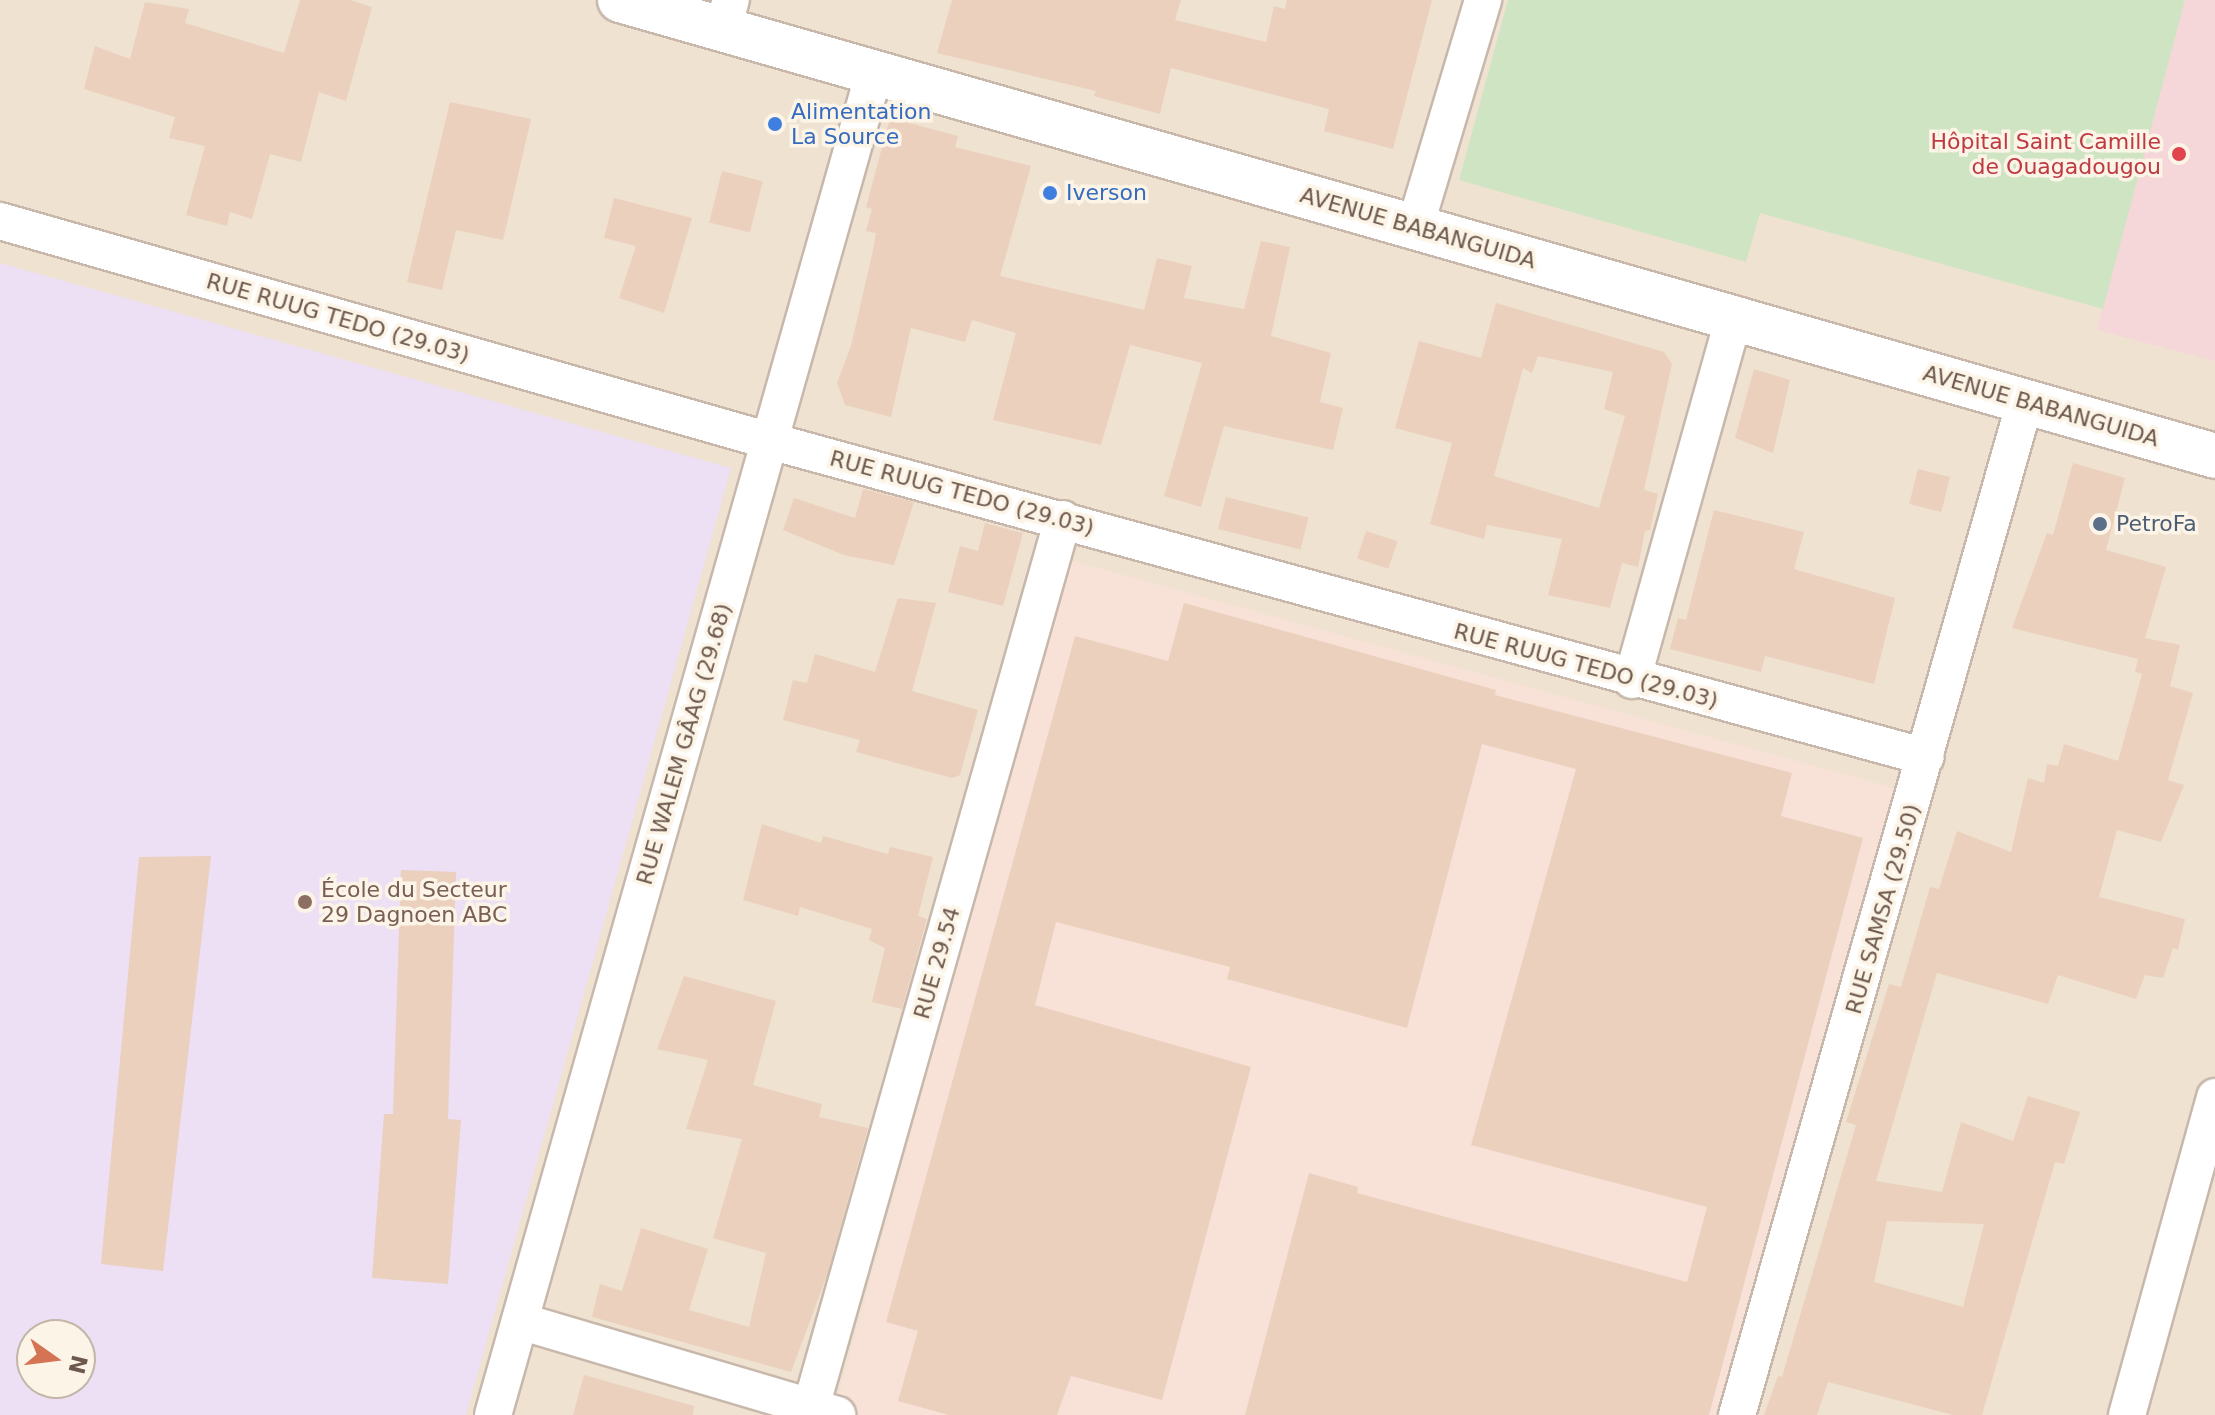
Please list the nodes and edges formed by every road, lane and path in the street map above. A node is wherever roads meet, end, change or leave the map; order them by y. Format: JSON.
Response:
{"nodes":[{"id":1,"x":620,"y":0,"type":"edge"},
{"id":2,"x":1483,"y":0,"type":"edge"},
{"id":3,"x":727,"y":15,"type":"edge"},
{"id":4,"x":874,"y":73,"type":"junction"},
{"id":5,"x":0,"y":221,"type":"edge"},
{"id":6,"x":1415,"y":227,"type":"junction"},
{"id":7,"x":1734,"y":317,"type":"junction"},
{"id":8,"x":2025,"y":402,"type":"junction"},
{"id":9,"x":770,"y":441,"type":"junction"},
{"id":10,"x":2215,"y":456,"type":"edge"},
{"id":11,"x":1063,"y":519,"type":"junction"},
{"id":12,"x":1632,"y":680,"type":"junction"},
{"id":13,"x":1926,"y":757,"type":"junction"},
{"id":14,"x":2215,"y":1097,"type":"edge"},
{"id":15,"x":520,"y":1321,"type":"junction"},
{"id":16,"x":824,"y":1411,"type":"edge"},
{"id":17,"x":493,"y":1415,"type":"edge"},
{"id":18,"x":1737,"y":1415,"type":"edge"},
{"id":19,"x":2127,"y":1415,"type":"edge"}],
"edges":[{"from":1,"to":3,"type":"street","name":"AVENUE BABANGUIDA"},
{"from":2,"to":6,"type":"street"},
{"from":3,"to":4,"type":"street","name":"AVENUE BABANGUIDA"},
{"from":4,"to":6,"type":"street","name":"AVENUE BABANGUIDA"},
{"from":4,"to":9,"type":"street","name":"RUE WALEM GÂAG (29.68)"},
{"from":5,"to":9,"type":"street","name":"RUE RUUG TEDO (29.03)"},
{"from":6,"to":7,"type":"street","name":"AVENUE BABANGUIDA"},
{"from":7,"to":8,"type":"street","name":"AVENUE BABANGUIDA"},
{"from":7,"to":12,"type":"street"},
{"from":8,"to":10,"type":"street","name":"AVENUE BABANGUIDA"},
{"from":8,"to":13,"type":"street","name":"RUE SAMSA (29.50)"},
{"from":9,"to":11,"type":"street","name":"RUE RUUG TEDO (29.03)"},
{"from":9,"to":15,"type":"street","name":"RUE WALEM GÂAG (29.68)"},
{"from":11,"to":12,"type":"street","name":"RUE RUUG TEDO (29.03)"},
{"from":11,"to":16,"type":"street","name":"RUE 29.54"},
{"from":12,"to":13,"type":"street","name":"RUE RUUG TEDO (29.03)"},
{"from":13,"to":18,"type":"street","name":"RUE SAMSA (29.50)"},
{"from":14,"to":19,"type":"street"},
{"from":15,"to":16,"type":"street"},
{"from":15,"to":17,"type":"street","name":"RUE WALEM GÂAG (29.68)"}]}
